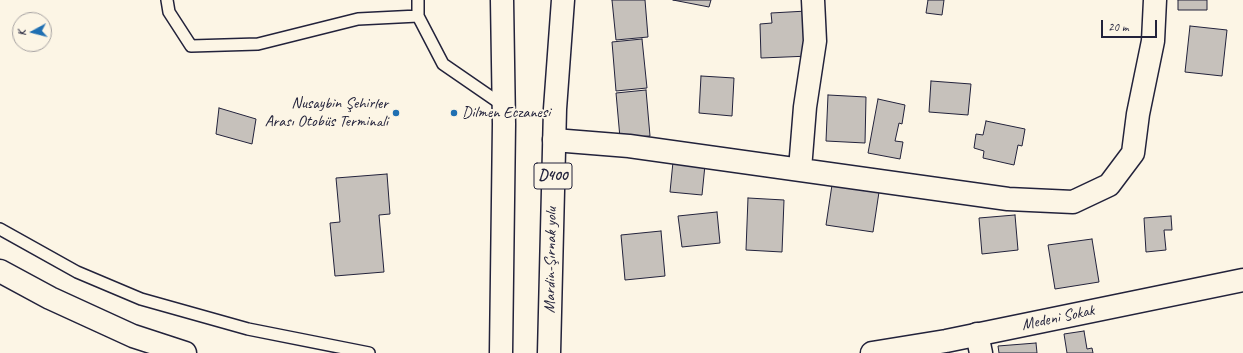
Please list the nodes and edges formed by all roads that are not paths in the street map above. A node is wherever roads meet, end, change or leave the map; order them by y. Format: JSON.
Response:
{"nodes":[{"id":1,"x":167,"y":0,"type":"edge"},
{"id":2,"x":418,"y":0,"type":"edge"},
{"id":3,"x":502,"y":0,"type":"edge"},
{"id":4,"x":563,"y":0,"type":"edge"},
{"id":5,"x":813,"y":0,"type":"edge"},
{"id":6,"x":1155,"y":0,"type":"edge"},
{"id":7,"x":418,"y":16,"type":"junction"},
{"id":8,"x":504,"y":106,"type":"junction"},
{"id":9,"x":554,"y":140,"type":"junction"},
{"id":10,"x":800,"y":169,"type":"junction"},
{"id":11,"x":0,"y":229,"type":"edge"},
{"id":12,"x":0,"y":271,"type":"edge"},
{"id":13,"x":1243,"y":280,"type":"edge"},
{"id":14,"x":979,"y":344,"type":"edge"},
{"id":15,"x":185,"y":353,"type":"edge"},
{"id":16,"x":369,"y":353,"type":"edge"},
{"id":17,"x":500,"y":353,"type":"edge"},
{"id":18,"x":549,"y":353,"type":"edge"},
{"id":19,"x":872,"y":353,"type":"edge"}],
"edges":[{"from":1,"to":7,"type":"lane"},
{"from":2,"to":7,"type":"lane"},
{"from":3,"to":8,"type":"main road"},
{"from":4,"to":9,"type":"main road","name":"Mardin-Şırnak yolu","number":"D400"},
{"from":5,"to":10,"type":"main road"},
{"from":6,"to":10,"type":"main road"},
{"from":7,"to":8,"type":"lane"},
{"from":8,"to":17,"type":"main road"},
{"from":9,"to":10,"type":"main road"},
{"from":9,"to":18,"type":"main road","name":"Mardin-Şırnak yolu","number":"D400"},
{"from":11,"to":16,"type":"lane"},
{"from":12,"to":15,"type":"main road"},
{"from":13,"to":14,"type":"main road","name":"Medeni Sokak"},
{"from":14,"to":19,"type":"main road","name":"Medeni Sokak"}]}
